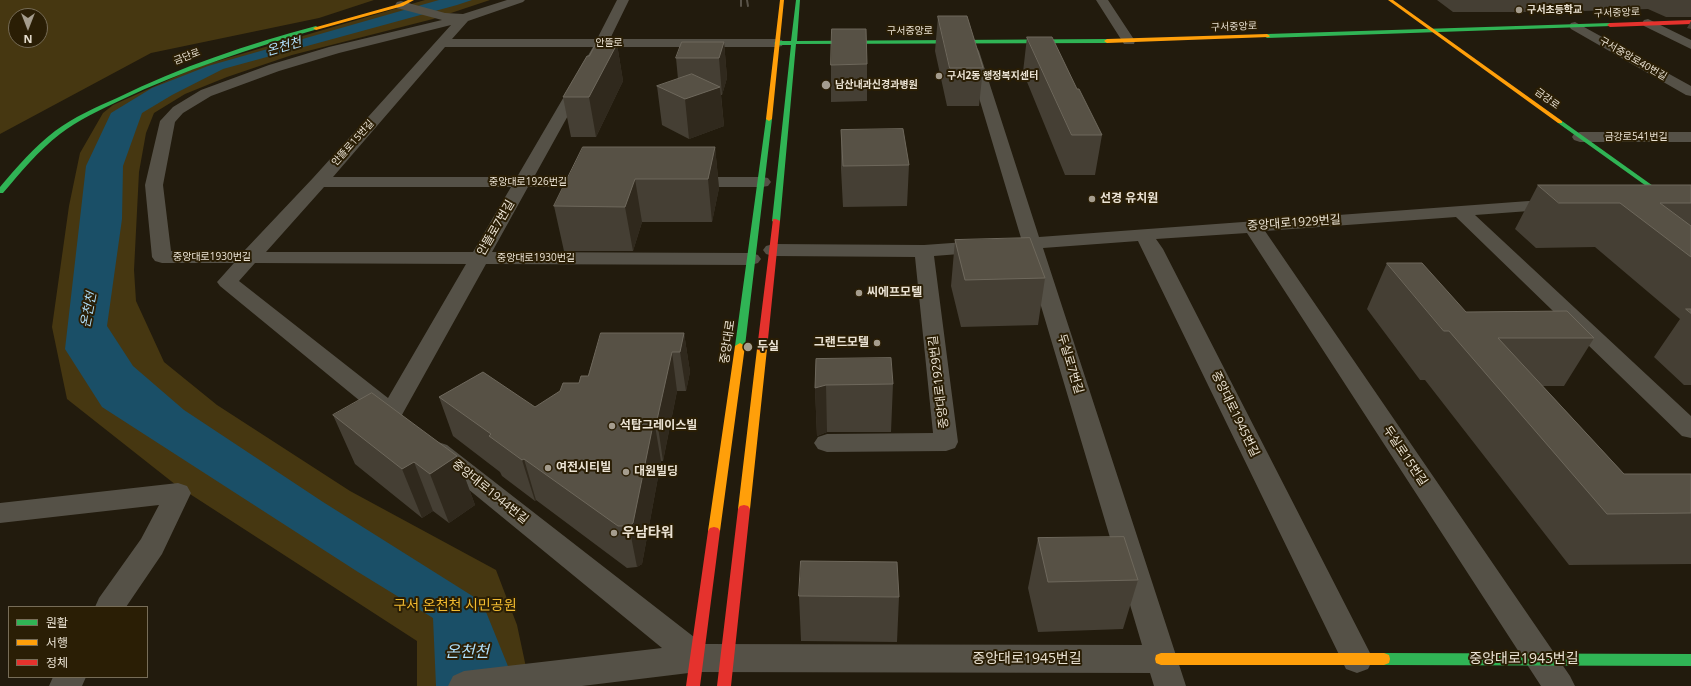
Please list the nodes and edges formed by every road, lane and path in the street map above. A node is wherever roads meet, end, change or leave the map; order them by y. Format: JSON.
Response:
{"nodes":[{"id":1,"x":519,"y":0,"type":"edge"},
{"id":2,"x":623,"y":0,"type":"edge"},
{"id":3,"x":782,"y":0,"type":"edge"},
{"id":4,"x":798,"y":0,"type":"edge"},
{"id":5,"x":1102,"y":0,"type":"edge"},
{"id":6,"x":1390,"y":0,"type":"edge"},
{"id":7,"x":408,"y":4,"type":"edge"},
{"id":8,"x":464,"y":18,"type":"junction"},
{"id":9,"x":1691,"y":22,"type":"edge"},
{"id":10,"x":1648,"y":23,"type":"junction"},
{"id":11,"x":1574,"y":26,"type":"junction"},
{"id":12,"x":1433,"y":31,"type":"junction"},
{"id":13,"x":1129,"y":41,"type":"junction"},
{"id":14,"x":793,"y":42,"type":"junction"},
{"id":15,"x":970,"y":42,"type":"junction"},
{"id":16,"x":442,"y":43,"type":"junction"},
{"id":17,"x":602,"y":43,"type":"junction"},
{"id":18,"x":777,"y":43,"type":"junction"},
{"id":19,"x":1691,"y":45,"type":"edge"},
{"id":20,"x":1691,"y":92,"type":"edge"},
{"id":21,"x":1580,"y":137,"type":"junction"},
{"id":22,"x":1691,"y":137,"type":"edge"},
{"id":23,"x":318,"y":182,"type":"junction"},
{"id":24,"x":522,"y":182,"type":"junction"},
{"id":25,"x":608,"y":182,"type":"edge"},
{"id":26,"x":670,"y":182,"type":"edge"},
{"id":27,"x":762,"y":182,"type":"junction"},
{"id":28,"x":0,"y":190,"type":"edge"},
{"id":29,"x":1664,"y":196,"type":"junction"},
{"id":30,"x":1640,"y":198,"type":"edge"},
{"id":31,"x":1570,"y":203,"type":"edge"},
{"id":32,"x":1460,"y":211,"type":"junction"},
{"id":33,"x":1691,"y":216,"type":"edge"},
{"id":34,"x":1252,"y":226,"type":"junction"},
{"id":35,"x":1144,"y":234,"type":"junction"},
{"id":36,"x":1032,"y":243,"type":"junction"},
{"id":37,"x":773,"y":250,"type":"junction"},
{"id":38,"x":924,"y":251,"type":"junction"},
{"id":39,"x":249,"y":258,"type":"junction"},
{"id":40,"x":479,"y":258,"type":"junction"},
{"id":41,"x":751,"y":259,"type":"junction"},
{"id":42,"x":227,"y":282,"type":"joint"},
{"id":43,"x":408,"y":426,"type":"junction"},
{"id":44,"x":1691,"y":430,"type":"edge"},
{"id":45,"x":827,"y":443,"type":"dead end"},
{"id":46,"x":0,"y":513,"type":"edge"},
{"id":47,"x":111,"y":606,"type":"edge"},
{"id":48,"x":1357,"y":660,"type":"junction"},
{"id":49,"x":1541,"y":660,"type":"junction"},
{"id":50,"x":1691,"y":660,"type":"edge"},
{"id":51,"x":695,"y":672,"type":"edge"},
{"id":52,"x":725,"y":672,"type":"edge"},
{"id":53,"x":1165,"y":673,"type":"edge"},
{"id":54,"x":464,"y":686,"type":"edge"},
{"id":55,"x":1559,"y":686,"type":"edge"}],
"edges":[{"from":1,"to":8,"type":"street","name":"중앙대로1930번길"},
{"from":2,"to":17,"type":"street","name":"안뜰로7번길"},
{"from":3,"to":18,"type":"street","name":"중앙대로"},
{"from":4,"to":14,"type":"street"},
{"from":5,"to":13,"type":"street"},
{"from":6,"to":12,"type":"street","name":"금강로"},
{"from":7,"to":8,"type":"street"},
{"from":7,"to":28,"type":"street","name":"금단로"},
{"from":8,"to":16,"type":"street","name":"안뜰로15번길"},
{"from":8,"to":39,"type":"street","name":"중앙대로1930번길"},
{"from":9,"to":10,"type":"street","name":"구서중앙로"},
{"from":10,"to":11,"type":"street","name":"구서중앙로"},
{"from":10,"to":19,"type":"street"},
{"from":11,"to":12,"type":"street","name":"구서중앙로"},
{"from":11,"to":20,"type":"street","name":"구서중앙로40번길"},
{"from":12,"to":13,"type":"street","name":"구서중앙로"},
{"from":12,"to":21,"type":"street","name":"금강로"},
{"from":13,"to":15,"type":"street","name":"구서중앙로"},
{"from":14,"to":15,"type":"street","name":"구서중앙로"},
{"from":14,"to":18,"type":"street","name":"구서중앙로"},
{"from":14,"to":37,"type":"street"},
{"from":15,"to":36,"type":"street","name":"두실로7번길"},
{"from":16,"to":17,"type":"street","name":"안뜰로"},
{"from":16,"to":23,"type":"street","name":"안뜰로15번길"},
{"from":17,"to":18,"type":"street","name":"안뜰로"},
{"from":17,"to":24,"type":"street","name":"안뜰로7번길"},
{"from":18,"to":27,"type":"street","name":"중앙대로"},
{"from":21,"to":22,"type":"street","name":"금강로541번길"},
{"from":21,"to":29,"type":"street","name":"금강로"},
{"from":23,"to":24,"type":"street","name":"중앙대로1926번길"},
{"from":23,"to":39,"type":"street","name":"안뜰로15번길"},
{"from":24,"to":25,"type":"street","name":"중앙대로1926번길"},
{"from":24,"to":40,"type":"street","name":"안뜰로7번길"},
{"from":26,"to":27,"type":"street"},
{"from":27,"to":41,"type":"street","name":"중앙대로"},
{"from":29,"to":30,"type":"street"},
{"from":29,"to":33,"type":"street","name":"금강로"},
{"from":31,"to":32,"type":"street","name":"중앙대로1929번길"},
{"from":32,"to":34,"type":"street","name":"중앙대로1929번길"},
{"from":32,"to":44,"type":"street"},
{"from":34,"to":35,"type":"street","name":"중앙대로1929번길"},
{"from":34,"to":49,"type":"street","name":"두실로15번길"},
{"from":35,"to":36,"type":"street","name":"중앙대로1929번길"},
{"from":35,"to":48,"type":"street","name":"중앙대로1945번길"},
{"from":36,"to":38,"type":"street","name":"중앙대로1929번길"},
{"from":36,"to":53,"type":"street","name":"두실로7번길"},
{"from":37,"to":38,"type":"street","name":"중앙대로1929번길"},
{"from":37,"to":52,"type":"street"},
{"from":38,"to":45,"type":"street","name":"중앙대로1929번길"},
{"from":39,"to":40,"type":"street","name":"중앙대로1930번길"},
{"from":39,"to":42,"type":"street","name":"안뜰로15번길"},
{"from":40,"to":41,"type":"street","name":"중앙대로1930번길"},
{"from":40,"to":43,"type":"street","name":"안뜰로7번길"},
{"from":41,"to":51,"type":"street","name":"중앙대로"},
{"from":42,"to":43,"type":"street","name":"중앙대로1944번길"},
{"from":43,"to":51,"type":"street","name":"중앙대로1944번길"},
{"from":46,"to":47,"type":"street"},
{"from":48,"to":49,"type":"street","name":"중앙대로1945번길"},
{"from":48,"to":53,"type":"street","name":"중앙대로1945번길"},
{"from":49,"to":50,"type":"street","name":"중앙대로1945번길"},
{"from":49,"to":55,"type":"street","name":"두실로15번길"},
{"from":51,"to":52,"type":"street","name":"중앙대로1945번길"},
{"from":51,"to":54,"type":"street","name":"중앙대로1945번길"},
{"from":52,"to":53,"type":"street","name":"중앙대로1945번길"}]}
